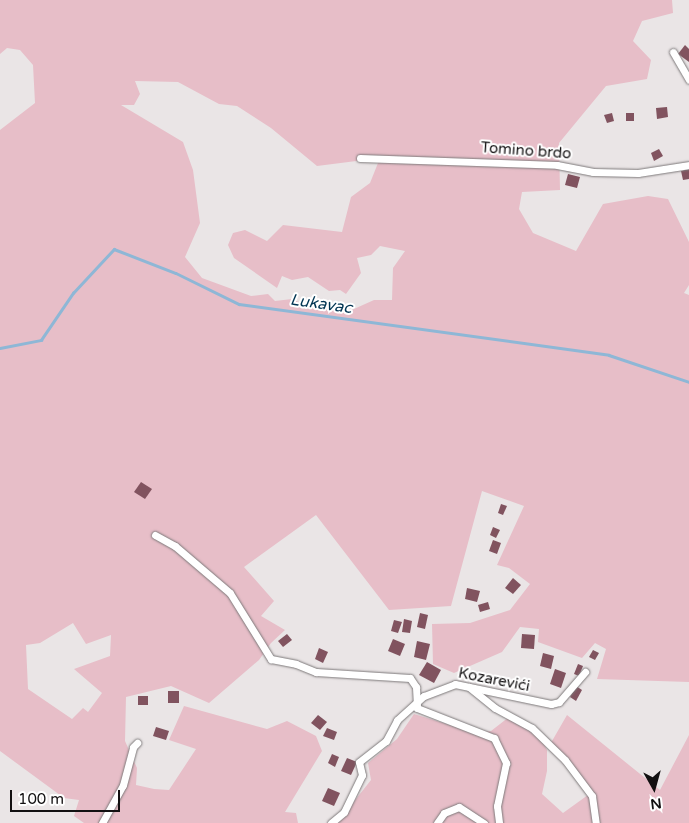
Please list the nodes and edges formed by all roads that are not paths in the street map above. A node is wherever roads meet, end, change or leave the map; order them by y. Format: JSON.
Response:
{"nodes":[{"id":1,"x":673,"y":52,"type":"dead end"},
{"id":2,"x":689,"y":80,"type":"edge"},
{"id":3,"x":360,"y":158,"type":"dead end"},
{"id":4,"x":689,"y":165,"type":"edge"},
{"id":5,"x":155,"y":535,"type":"dead end"},
{"id":6,"x":584,"y":672,"type":"dead end"},
{"id":7,"x":467,"y":685,"type":"junction"},
{"id":8,"x":418,"y":700,"type":"junction"},
{"id":9,"x":138,"y":743,"type":"dead end"},
{"id":10,"x":102,"y":823,"type":"edge"},
{"id":11,"x":331,"y":823,"type":"edge"},
{"id":12,"x":437,"y":823,"type":"edge"},
{"id":13,"x":484,"y":823,"type":"edge"},
{"id":14,"x":499,"y":823,"type":"edge"},
{"id":15,"x":596,"y":823,"type":"edge"}],
"edges":[{"from":1,"to":2,"type":"street"},
{"from":3,"to":4,"type":"street","name":"Tomino brdo"},
{"from":5,"to":8,"type":"street"},
{"from":6,"to":7,"type":"street","name":"Kozarevići"},
{"from":7,"to":8,"type":"street","name":"Kozarevići"},
{"from":7,"to":15,"type":"street"},
{"from":8,"to":11,"type":"street","name":"Kozarevići"},
{"from":8,"to":14,"type":"street"},
{"from":9,"to":10,"type":"street"},
{"from":12,"to":13,"type":"street"}]}
